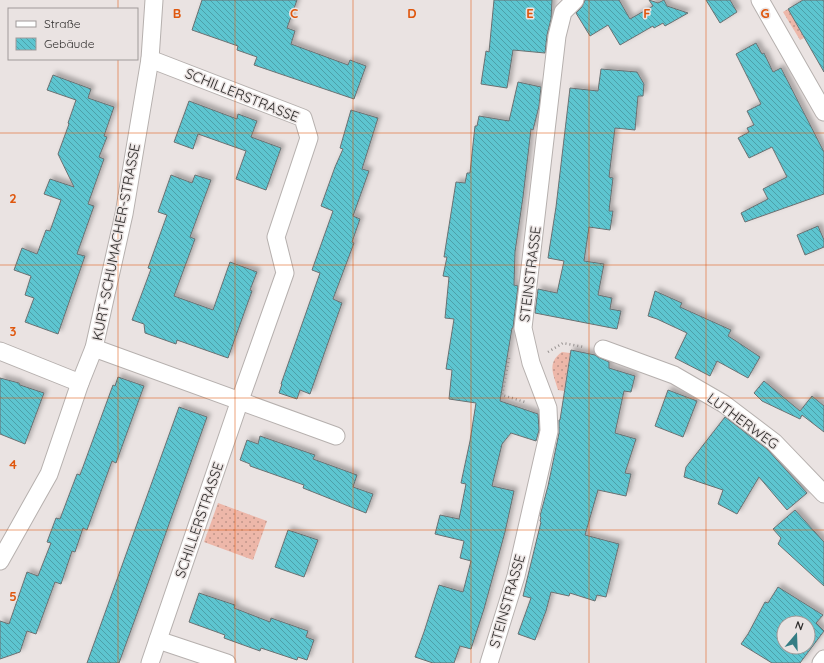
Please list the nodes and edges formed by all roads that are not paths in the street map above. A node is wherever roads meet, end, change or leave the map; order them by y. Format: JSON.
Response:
{"nodes":[{"id":1,"x":154,"y":0,"type":"edge"},
{"id":2,"x":575,"y":0,"type":"edge"},
{"id":3,"x":760,"y":0,"type":"edge"},
{"id":4,"x":150,"y":59,"type":"junction"},
{"id":5,"x":824,"y":112,"type":"edge"},
{"id":6,"x":94,"y":348,"type":"junction"},
{"id":7,"x":603,"y":350,"type":"road end"},
{"id":8,"x":0,"y":351,"type":"edge"},
{"id":9,"x":80,"y":383,"type":"junction"},
{"id":10,"x":240,"y":400,"type":"junction"},
{"id":11,"x":336,"y":436,"type":"dead end"},
{"id":12,"x":824,"y":494,"type":"edge"},
{"id":13,"x":0,"y":561,"type":"edge"},
{"id":14,"x":158,"y":640,"type":"junction"},
{"id":15,"x":824,"y":659,"type":"edge"},
{"id":16,"x":150,"y":663,"type":"edge"},
{"id":17,"x":227,"y":663,"type":"edge"},
{"id":18,"x":488,"y":663,"type":"edge"},
{"id":19,"x":821,"y":663,"type":"edge"}],
"edges":[{"from":1,"to":4,"type":"street","name":"KURT-SCHUMACHER-STRASSE"},
{"from":2,"to":18,"type":"street","name":"STEINSTRASSE"},
{"from":3,"to":5,"type":"street"},
{"from":4,"to":6,"type":"street","name":"KURT-SCHUMACHER-STRASSE"},
{"from":4,"to":10,"type":"street","name":"SCHILLERSTRASSE"},
{"from":6,"to":9,"type":"street","name":"KURT-SCHUMACHER-STRASSE"},
{"from":6,"to":10,"type":"street"},
{"from":7,"to":12,"type":"street","name":"LUTHERWEG"},
{"from":8,"to":9,"type":"street"},
{"from":9,"to":13,"type":"street","name":"KURT-SCHUMACHER-STRASSE"},
{"from":10,"to":11,"type":"street"},
{"from":10,"to":14,"type":"street","name":"SCHILLERSTRASSE"},
{"from":14,"to":16,"type":"street","name":"SCHILLERSTRASSE"},
{"from":14,"to":17,"type":"street"},
{"from":15,"to":19,"type":"street"}]}
